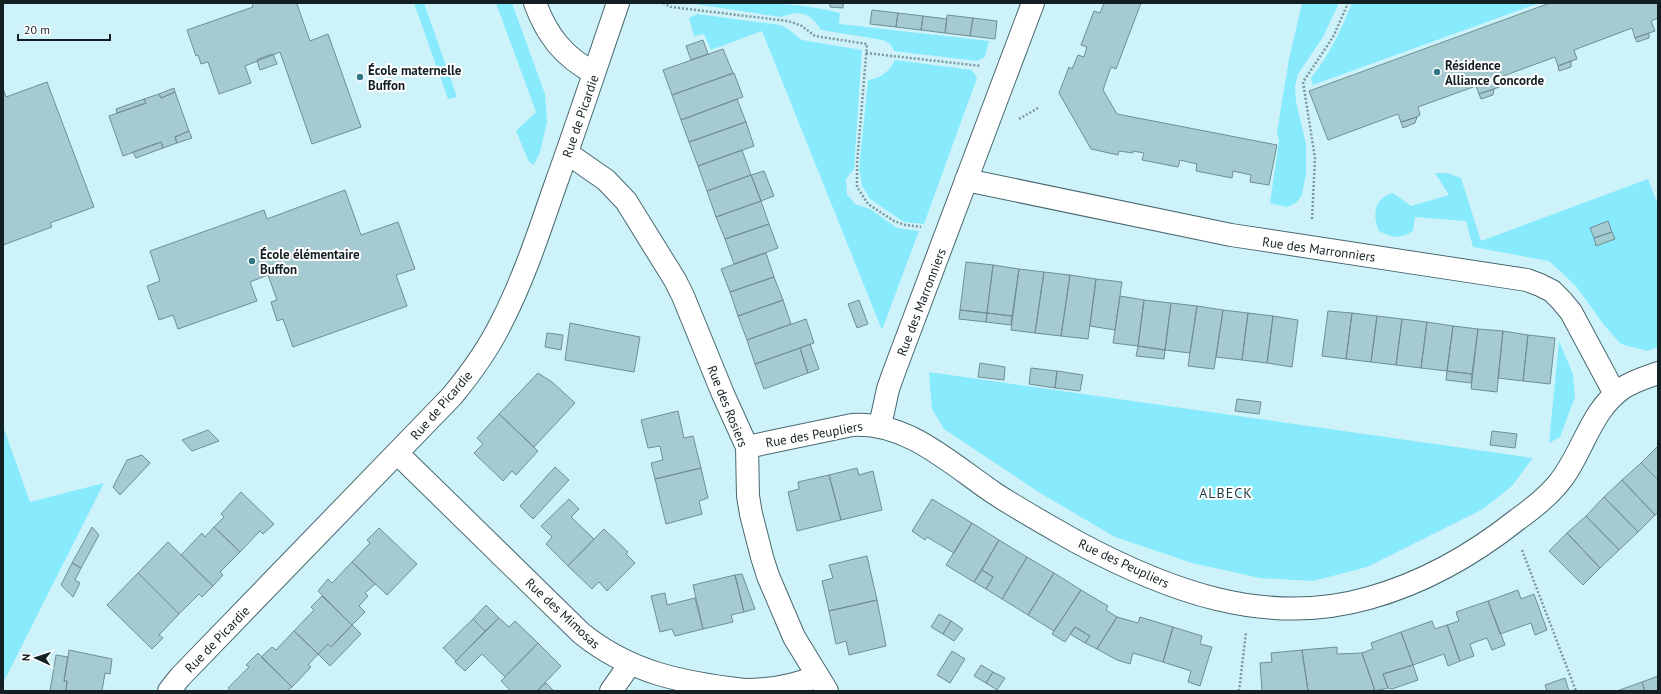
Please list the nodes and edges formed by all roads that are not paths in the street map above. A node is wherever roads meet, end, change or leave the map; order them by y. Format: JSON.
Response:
{"nodes":[{"id":1,"x":535,"y":3,"type":"edge"},
{"id":2,"x":618,"y":3,"type":"edge"},
{"id":3,"x":1034,"y":3,"type":"edge"},
{"id":4,"x":594,"y":73,"type":"junction"},
{"id":5,"x":567,"y":153,"type":"junction"},
{"id":6,"x":966,"y":180,"type":"junction"},
{"id":7,"x":1658,"y":373,"type":"edge"},
{"id":8,"x":1615,"y":394,"type":"junction"},
{"id":9,"x":880,"y":426,"type":"junction"},
{"id":10,"x":747,"y":447,"type":"junction"},
{"id":11,"x":398,"y":453,"type":"junction"},
{"id":12,"x":630,"y":664,"type":"junction"},
{"id":13,"x":822,"y":684,"type":"edge"},
{"id":14,"x":168,"y":691,"type":"edge"},
{"id":15,"x":611,"y":691,"type":"edge"}],
"edges":[{"from":1,"to":4,"type":"street"},
{"from":2,"to":4,"type":"street","name":"Rue de Picardie"},
{"from":3,"to":6,"type":"street","name":"Rue des Marronniers"},
{"from":4,"to":5,"type":"street","name":"Rue de Picardie"},
{"from":5,"to":10,"type":"street","name":"Rue des Rosiers"},
{"from":5,"to":11,"type":"street","name":"Rue de Picardie"},
{"from":6,"to":8,"type":"street","name":"Rue des Marronniers"},
{"from":6,"to":9,"type":"street","name":"Rue des Marronniers"},
{"from":7,"to":8,"type":"street","name":"Rue des Peupliers"},
{"from":8,"to":9,"type":"street","name":"Rue des Peupliers"},
{"from":9,"to":10,"type":"street","name":"Rue des Peupliers"},
{"from":10,"to":13,"type":"street","name":"Rue des Rosiers"},
{"from":11,"to":12,"type":"street","name":"Rue des Mimosas"},
{"from":11,"to":14,"type":"street","name":"Rue de Picardie"},
{"from":12,"to":13,"type":"street","name":"Rue des Mimosas"},
{"from":12,"to":15,"type":"street"}]}
